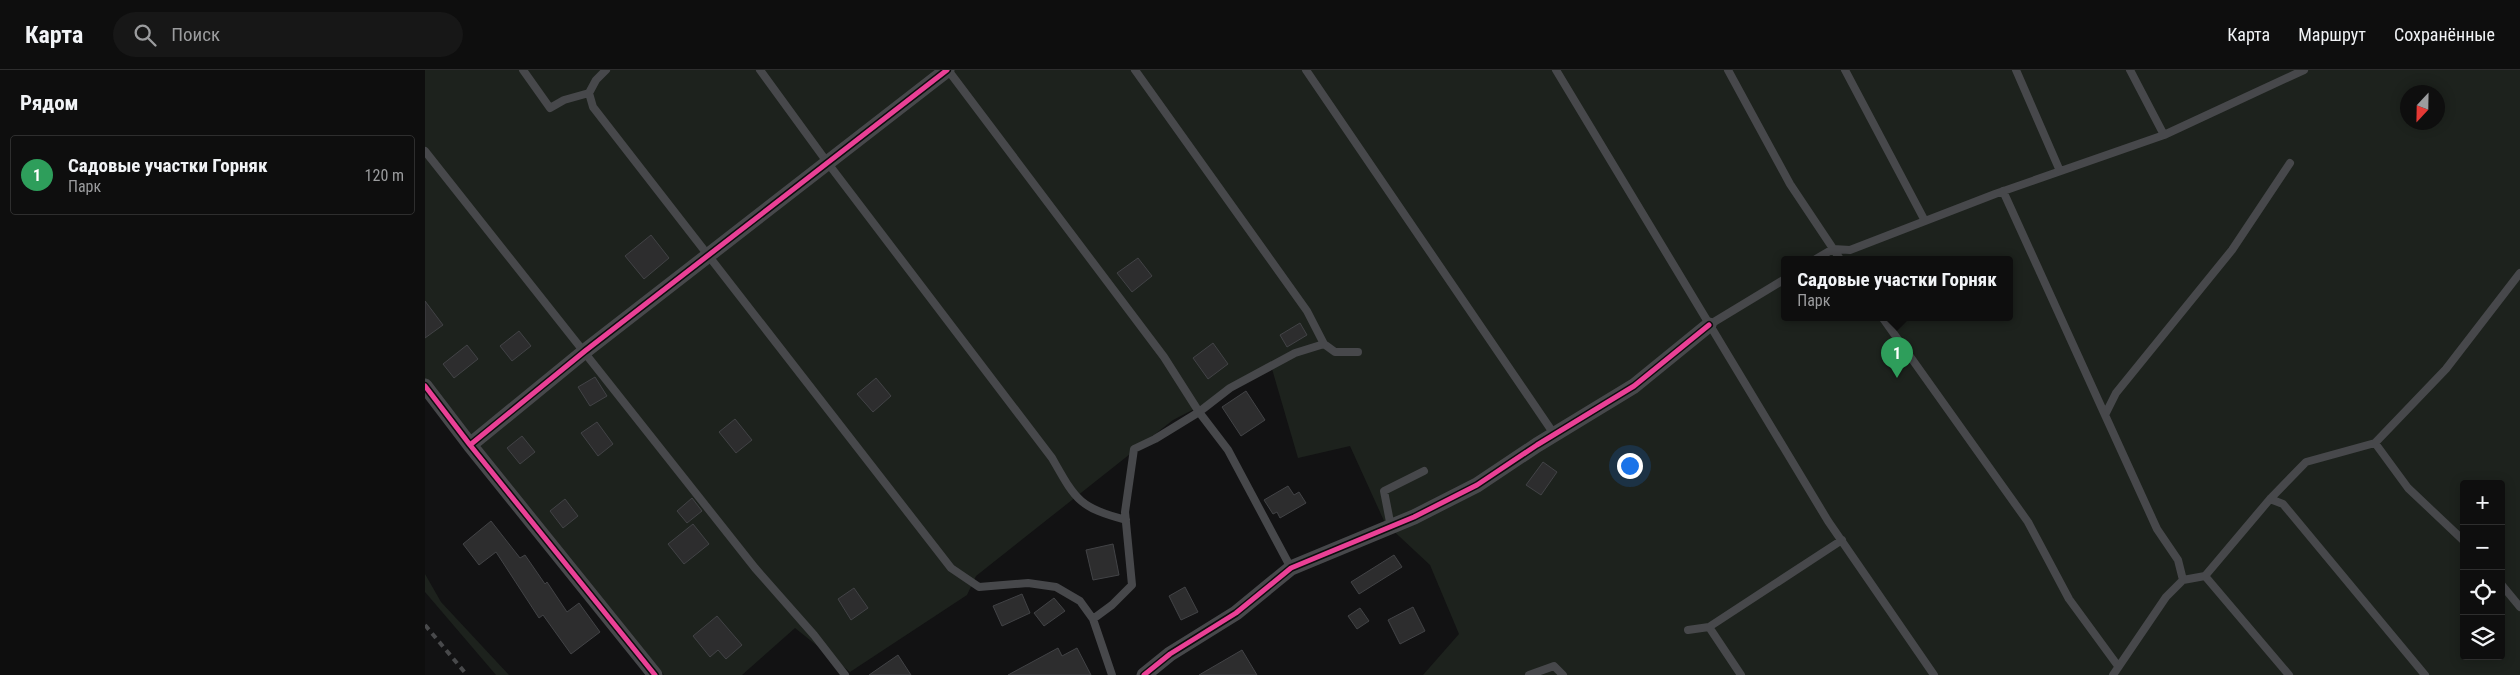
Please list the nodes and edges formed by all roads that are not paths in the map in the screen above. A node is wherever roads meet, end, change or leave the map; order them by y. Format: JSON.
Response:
{"nodes":[{"id":1,"x":523,"y":70,"type":"edge"},
{"id":2,"x":607,"y":70,"type":"edge"},
{"id":3,"x":760,"y":70,"type":"edge"},
{"id":4,"x":947,"y":70,"type":"edge"},
{"id":5,"x":1135,"y":70,"type":"edge"},
{"id":6,"x":1306,"y":70,"type":"edge"},
{"id":7,"x":1556,"y":70,"type":"edge"},
{"id":8,"x":1728,"y":70,"type":"edge"},
{"id":9,"x":1845,"y":70,"type":"edge"},
{"id":10,"x":2016,"y":70,"type":"edge"},
{"id":11,"x":2130,"y":70,"type":"edge"},
{"id":12,"x":2304,"y":70,"type":"edge"},
{"id":13,"x":589,"y":93,"type":"junction"},
{"id":14,"x":2164,"y":135,"type":"junction"},
{"id":15,"x":425,"y":151,"type":"edge"},
{"id":16,"x":827,"y":162,"type":"junction"},
{"id":17,"x":2290,"y":163,"type":"dead end"},
{"id":18,"x":2060,"y":171,"type":"junction"},
{"id":19,"x":2003,"y":191,"type":"junction"},
{"id":20,"x":1925,"y":221,"type":"junction"},
{"id":21,"x":1833,"y":249,"type":"junction"},
{"id":22,"x":709,"y":254,"type":"junction"},
{"id":23,"x":1821,"y":256,"type":"edge"},
{"id":24,"x":1838,"y":256,"type":"edge"},
{"id":25,"x":2520,"y":273,"type":"edge"},
{"id":26,"x":1781,"y":281,"type":"edge"},
{"id":27,"x":1885,"y":321,"type":"edge"},
{"id":28,"x":1709,"y":325,"type":"junction"},
{"id":29,"x":1323,"y":344,"type":"junction"},
{"id":30,"x":585,"y":351,"type":"junction"},
{"id":31,"x":1359,"y":352,"type":"dead end"},
{"id":32,"x":425,"y":386,"type":"edge"},
{"id":33,"x":1199,"y":412,"type":"junction"},
{"id":34,"x":2105,"y":415,"type":"junction"},
{"id":35,"x":1554,"y":434,"type":"junction"},
{"id":36,"x":2375,"y":443,"type":"junction"},
{"id":37,"x":470,"y":445,"type":"junction"},
{"id":38,"x":1424,"y":471,"type":"dead end"},
{"id":39,"x":2271,"y":499,"type":"junction"},
{"id":40,"x":1126,"y":520,"type":"junction"},
{"id":41,"x":1391,"y":527,"type":"junction"},
{"id":42,"x":2460,"y":537,"type":"edge"},
{"id":43,"x":1842,"y":540,"type":"junction"},
{"id":44,"x":1291,"y":568,"type":"junction"},
{"id":45,"x":2205,"y":576,"type":"junction"},
{"id":46,"x":2183,"y":580,"type":"junction"},
{"id":47,"x":2505,"y":589,"type":"edge"},
{"id":48,"x":2520,"y":607,"type":"edge"},
{"id":49,"x":1093,"y":619,"type":"junction"},
{"id":50,"x":1709,"y":627,"type":"junction"},
{"id":51,"x":1688,"y":630,"type":"dead end"},
{"id":52,"x":2118,"y":666,"type":"junction"},
{"id":53,"x":655,"y":675,"type":"edge"},
{"id":54,"x":845,"y":675,"type":"edge"},
{"id":55,"x":1112,"y":675,"type":"edge"},
{"id":56,"x":1144,"y":675,"type":"edge"},
{"id":57,"x":1529,"y":675,"type":"edge"},
{"id":58,"x":1563,"y":675,"type":"edge"},
{"id":59,"x":1741,"y":675,"type":"edge"},
{"id":60,"x":1934,"y":675,"type":"edge"},
{"id":61,"x":2113,"y":675,"type":"edge"},
{"id":62,"x":2289,"y":675,"type":"edge"},
{"id":63,"x":2425,"y":675,"type":"edge"}],
"edges":[{"from":1,"to":13,"type":"lane"},
{"from":2,"to":13,"type":"lane"},
{"from":3,"to":16,"type":"lane"},
{"from":4,"to":16,"type":"street"},
{"from":4,"to":33,"type":"lane"},
{"from":5,"to":29,"type":"lane"},
{"from":6,"to":35,"type":"lane"},
{"from":7,"to":28,"type":"lane"},
{"from":8,"to":21,"type":"lane"},
{"from":9,"to":20,"type":"lane"},
{"from":10,"to":18,"type":"lane"},
{"from":11,"to":14,"type":"lane"},
{"from":12,"to":14,"type":"lane"},
{"from":13,"to":22,"type":"lane"},
{"from":14,"to":18,"type":"lane"},
{"from":15,"to":30,"type":"lane"},
{"from":16,"to":22,"type":"street"},
{"from":16,"to":40,"type":"lane"},
{"from":17,"to":34,"type":"lane"},
{"from":18,"to":19,"type":"lane"},
{"from":19,"to":20,"type":"lane"},
{"from":19,"to":34,"type":"lane"},
{"from":20,"to":21,"type":"lane"},
{"from":21,"to":23,"type":"lane"},
{"from":21,"to":24,"type":"lane"},
{"from":22,"to":30,"type":"street"},
{"from":22,"to":49,"type":"lane"},
{"from":25,"to":36,"type":"lane"},
{"from":26,"to":28,"type":"lane"},
{"from":27,"to":52,"type":"lane"},
{"from":28,"to":35,"type":"street"},
{"from":28,"to":43,"type":"lane"},
{"from":29,"to":31,"type":"lane"},
{"from":29,"to":33,"type":"lane"},
{"from":30,"to":37,"type":"street"},
{"from":30,"to":54,"type":"lane"},
{"from":32,"to":37,"type":"street"},
{"from":33,"to":40,"type":"lane"},
{"from":33,"to":44,"type":"lane"},
{"from":34,"to":46,"type":"lane"},
{"from":35,"to":41,"type":"street"},
{"from":36,"to":39,"type":"lane"},
{"from":36,"to":42,"type":"lane"},
{"from":37,"to":53,"type":"street"},
{"from":38,"to":41,"type":"lane"},
{"from":39,"to":45,"type":"lane"},
{"from":39,"to":63,"type":"lane"},
{"from":40,"to":49,"type":"lane"},
{"from":41,"to":44,"type":"street"},
{"from":43,"to":50,"type":"lane"},
{"from":43,"to":60,"type":"lane"},
{"from":44,"to":56,"type":"street"},
{"from":45,"to":46,"type":"lane"},
{"from":45,"to":62,"type":"lane"},
{"from":46,"to":52,"type":"lane"},
{"from":47,"to":48,"type":"lane"},
{"from":49,"to":55,"type":"lane"},
{"from":50,"to":51,"type":"lane"},
{"from":50,"to":59,"type":"lane"},
{"from":52,"to":61,"type":"lane"},
{"from":57,"to":58,"type":"lane"}]}
